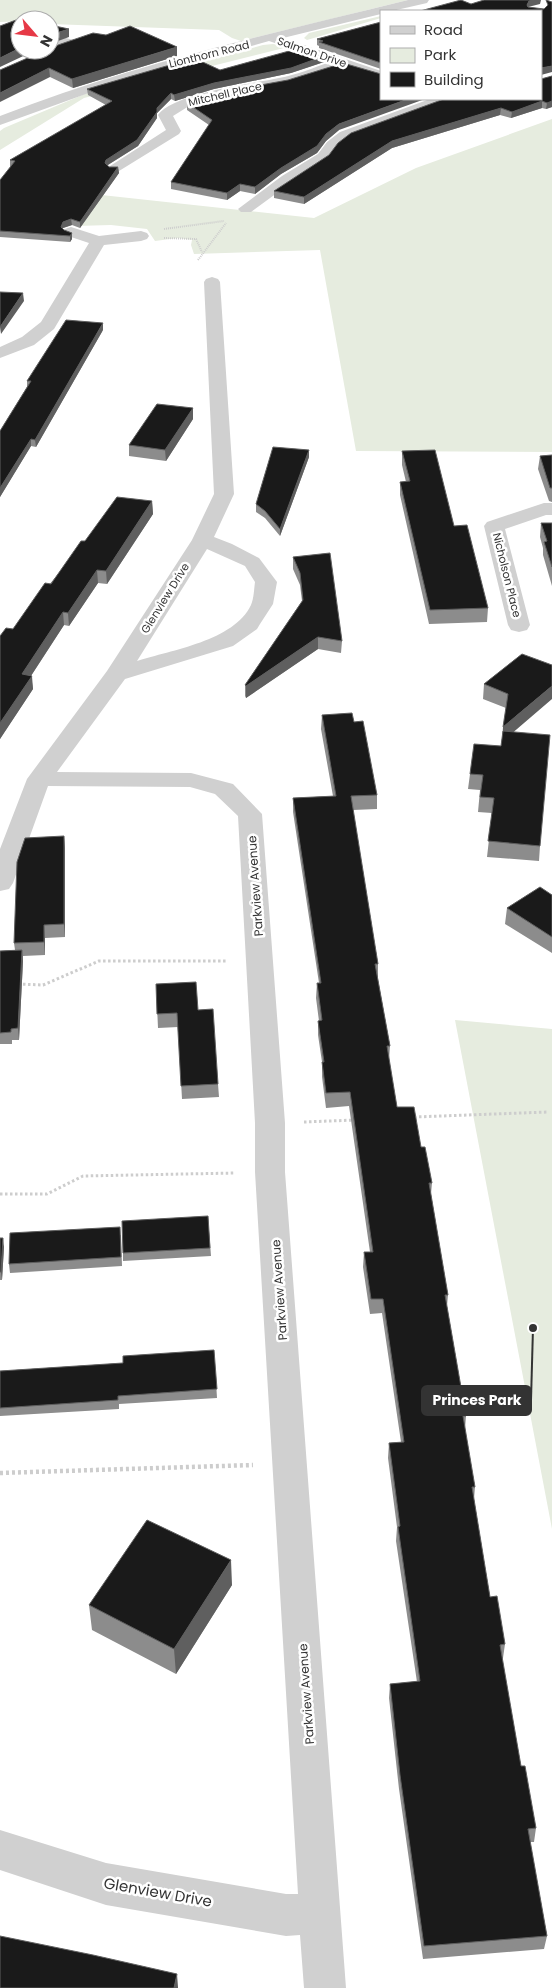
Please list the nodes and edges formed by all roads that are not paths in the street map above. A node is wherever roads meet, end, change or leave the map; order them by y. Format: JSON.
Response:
{"nodes":[{"id":1,"x":423,"y":0,"type":"edge"},
{"id":2,"x":383,"y":10,"type":"edge"},
{"id":3,"x":380,"y":11,"type":"edge"},
{"id":4,"x":272,"y":38,"type":"junction"},
{"id":5,"x":60,"y":40,"type":"edge"},
{"id":6,"x":60,"y":47,"type":"edge"},
{"id":7,"x":344,"y":62,"type":"junction"},
{"id":8,"x":380,"y":63,"type":"edge"},
{"id":9,"x":361,"y":68,"type":"junction"},
{"id":10,"x":380,"y":75,"type":"edge"},
{"id":11,"x":439,"y":100,"type":"edge"},
{"id":12,"x":0,"y":122,"type":"edge"},
{"id":13,"x":114,"y":168,"type":"edge"},
{"id":14,"x":287,"y":179,"type":"junction"},
{"id":15,"x":312,"y":184,"type":"edge"},
{"id":16,"x":246,"y":209,"type":"road end"},
{"id":17,"x":71,"y":232,"type":"edge"},
{"id":18,"x":141,"y":236,"type":"dead end"},
{"id":19,"x":98,"y":241,"type":"junction"},
{"id":20,"x":212,"y":282,"type":"dead end"},
{"id":21,"x":0,"y":353,"type":"edge"},
{"id":22,"x":552,"y":508,"type":"edge"},
{"id":23,"x":202,"y":540,"type":"junction"},
{"id":24,"x":519,"y":625,"type":"dead end"},
{"id":25,"x":117,"y":674,"type":"junction"},
{"id":26,"x":39,"y":779,"type":"junction"},
{"id":27,"x":0,"y":883,"type":"edge"},
{"id":28,"x":0,"y":1850,"type":"edge"},
{"id":29,"x":320,"y":1914,"type":"junction"},
{"id":30,"x":325,"y":1988,"type":"edge"}],
"edges":[{"from":1,"to":2,"type":"street","name":"Lionthorn Road"},
{"from":3,"to":4,"type":"street","name":"Lionthorn Road"},
{"from":4,"to":7,"type":"street","name":"Salmon Drive"},
{"from":4,"to":12,"type":"street","name":"Lionthorn Road"},
{"from":5,"to":6,"type":"street"},
{"from":7,"to":9,"type":"street","name":"Salmon Drive"},
{"from":7,"to":13,"type":"street","name":"Mitchell Place"},
{"from":8,"to":9,"type":"street"},
{"from":9,"to":10,"type":"street","name":"Salmon Drive"},
{"from":11,"to":14,"type":"street"},
{"from":14,"to":15,"type":"street"},
{"from":14,"to":16,"type":"street"},
{"from":17,"to":19,"type":"street"},
{"from":18,"to":19,"type":"street"},
{"from":19,"to":21,"type":"street"},
{"from":20,"to":23,"type":"street","name":"Glenview Drive"},
{"from":22,"to":24,"type":"street","name":"Nicholson Place"},
{"from":23,"to":25,"type":"street","name":"Glenview Drive"},
{"from":23,"to":25,"type":"street"},
{"from":25,"to":26,"type":"street","name":"Glenview Drive"},
{"from":26,"to":27,"type":"street","name":"Glenview Drive"},
{"from":26,"to":29,"type":"street","name":"Parkview Avenue"},
{"from":28,"to":29,"type":"street","name":"Glenview Drive"},
{"from":29,"to":30,"type":"street","name":"Parkview Avenue"}]}
